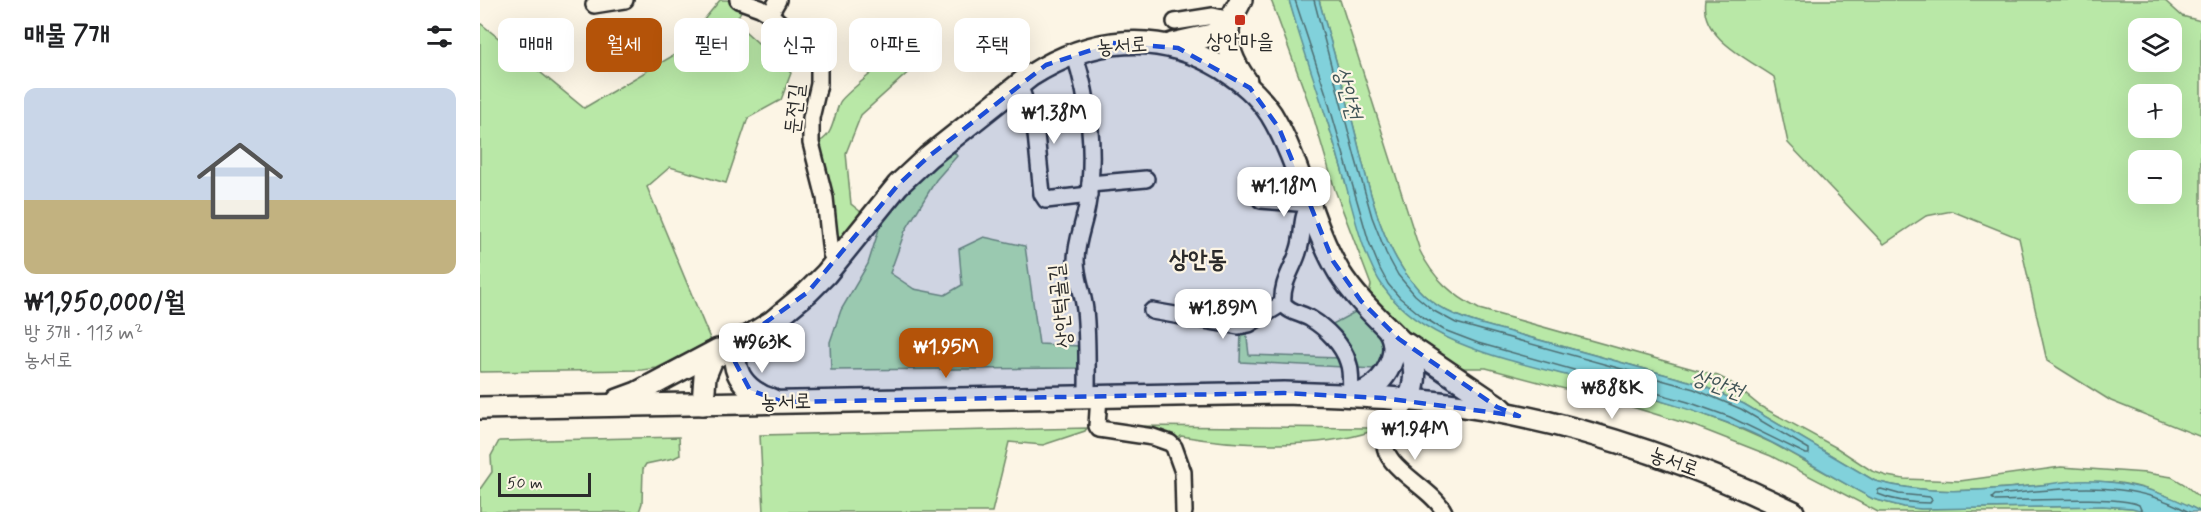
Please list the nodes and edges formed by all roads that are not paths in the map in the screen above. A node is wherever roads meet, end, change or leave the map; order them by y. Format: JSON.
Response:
{"nodes":[{"id":1,"x":625,"y":0,"type":"edge"},
{"id":2,"x":738,"y":0,"type":"edge"},
{"id":3,"x":778,"y":0,"type":"edge"},
{"id":4,"x":1241,"y":0,"type":"edge"},
{"id":5,"x":594,"y":5,"type":"dead end"},
{"id":6,"x":763,"y":8,"type":"edge"},
{"id":7,"x":1174,"y":22,"type":"dead end"},
{"id":8,"x":1230,"y":22,"type":"junction"},
{"id":9,"x":1163,"y":44,"type":"junction"},
{"id":10,"x":1074,"y":52,"type":"junction"},
{"id":11,"x":1209,"y":60,"type":"junction"},
{"id":12,"x":1019,"y":84,"type":"junction"},
{"id":13,"x":1250,"y":88,"type":"junction"},
{"id":14,"x":1146,"y":179,"type":"dead end"},
{"id":15,"x":1089,"y":190,"type":"junction"},
{"id":16,"x":1261,"y":200,"type":"dead end"},
{"id":17,"x":1310,"y":204,"type":"junction"},
{"id":18,"x":836,"y":261,"type":"junction"},
{"id":19,"x":1283,"y":303,"type":"junction"},
{"id":20,"x":1152,"y":311,"type":"dead end"},
{"id":21,"x":1393,"y":333,"type":"junction"},
{"id":22,"x":744,"y":338,"type":"junction"},
{"id":23,"x":1351,"y":395,"type":"junction"},
{"id":24,"x":1093,"y":397,"type":"junction"},
{"id":25,"x":1409,"y":400,"type":"junction"},
{"id":26,"x":783,"y":402,"type":"junction"},
{"id":27,"x":703,"y":404,"type":"junction"},
{"id":28,"x":588,"y":406,"type":"junction"},
{"id":29,"x":480,"y":408,"type":"edge"},
{"id":30,"x":1519,"y":416,"type":"junction"},
{"id":31,"x":1184,"y":512,"type":"edge"},
{"id":32,"x":1444,"y":512,"type":"edge"},
{"id":33,"x":1793,"y":512,"type":"edge"}],
"edges":[{"from":1,"to":5,"type":"street"},
{"from":2,"to":6,"type":"street","name":"둔전길"},
{"from":3,"to":6,"type":"street"},
{"from":4,"to":8,"type":"street"},
{"from":6,"to":18,"type":"street","name":"둔전길"},
{"from":7,"to":8,"type":"street"},
{"from":8,"to":9,"type":"street"},
{"from":8,"to":11,"type":"street"},
{"from":8,"to":13,"type":"street"},
{"from":9,"to":10,"type":"street","name":"농서로"},
{"from":9,"to":11,"type":"street","name":"농서로"},
{"from":10,"to":12,"type":"street","name":"농서로"},
{"from":10,"to":15,"type":"street","name":"상안턱골길"},
{"from":11,"to":13,"type":"street","name":"농서로"},
{"from":12,"to":15,"type":"street"},
{"from":12,"to":18,"type":"street","name":"농서로"},
{"from":13,"to":17,"type":"street","name":"농서로"},
{"from":14,"to":15,"type":"street"},
{"from":15,"to":24,"type":"street","name":"상안턱골길"},
{"from":16,"to":17,"type":"street"},
{"from":17,"to":19,"type":"street"},
{"from":17,"to":21,"type":"street","name":"농서로"},
{"from":18,"to":22,"type":"street","name":"농서로"},
{"from":19,"to":20,"type":"street"},
{"from":19,"to":23,"type":"street"},
{"from":21,"to":23,"type":"street"},
{"from":21,"to":25,"type":"street","name":"농서로"},
{"from":21,"to":30,"type":"street"},
{"from":22,"to":26,"type":"street"},
{"from":22,"to":27,"type":"street","name":"농서로"},
{"from":22,"to":28,"type":"street"},
{"from":23,"to":24,"type":"street","name":"농서로"},
{"from":23,"to":25,"type":"street","name":"농서로"},
{"from":24,"to":26,"type":"street","name":"농서로"},
{"from":24,"to":31,"type":"street","name":"상안턱골길"},
{"from":25,"to":30,"type":"street","name":"농서로"},
{"from":25,"to":32,"type":"street"},
{"from":26,"to":27,"type":"street","name":"농서로"},
{"from":27,"to":28,"type":"street","name":"농서로"},
{"from":28,"to":29,"type":"street","name":"농서로"},
{"from":30,"to":33,"type":"street","name":"농서로"}]}
